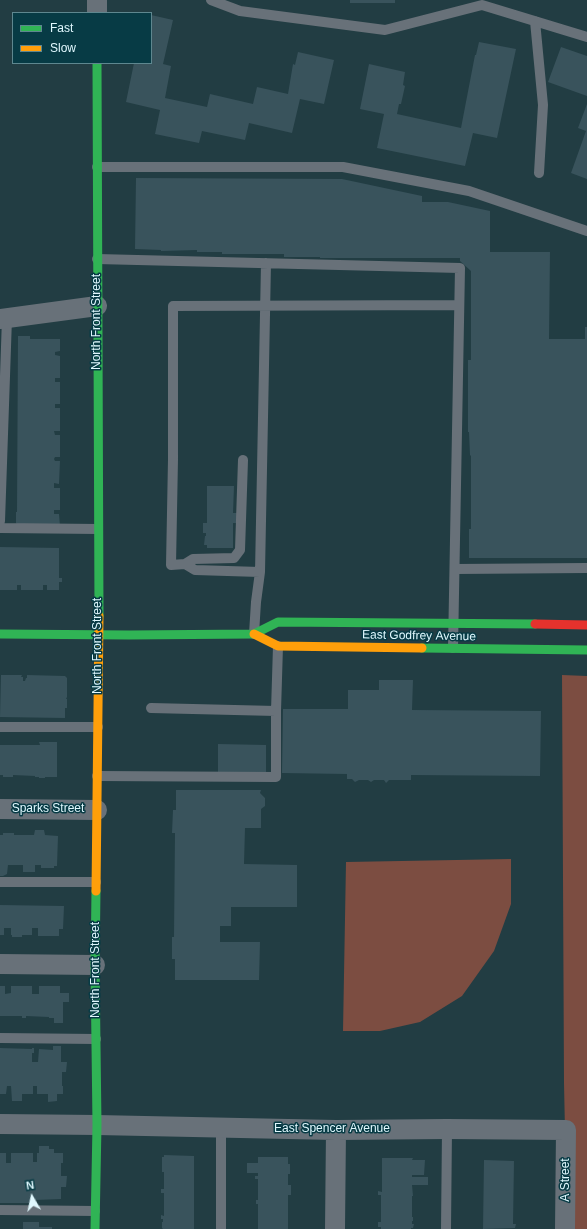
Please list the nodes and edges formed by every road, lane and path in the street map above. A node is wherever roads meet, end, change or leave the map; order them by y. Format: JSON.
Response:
{"nodes":[{"id":1,"x":97,"y":0,"type":"edge"},
{"id":2,"x":211,"y":0,"type":"edge"},
{"id":3,"x":492,"y":0,"type":"edge"},
{"id":4,"x":482,"y":5,"type":"junction"},
{"id":5,"x":97,"y":12,"type":"edge"},
{"id":6,"x":535,"y":21,"type":"junction"},
{"id":7,"x":587,"y":37,"type":"edge"},
{"id":8,"x":97,"y":64,"type":"edge"},
{"id":9,"x":97,"y":167,"type":"junction"},
{"id":10,"x":539,"y":173,"type":"dead end"},
{"id":11,"x":587,"y":231,"type":"edge"},
{"id":12,"x":97,"y":259,"type":"junction"},
{"id":13,"x":266,"y":263,"type":"junction"},
{"id":14,"x":459,"y":305,"type":"junction"},
{"id":15,"x":97,"y":306,"type":"junction"},
{"id":16,"x":266,"y":306,"type":"junction"},
{"id":17,"x":3,"y":318,"type":"edge"},
{"id":18,"x":243,"y":460,"type":"dead end"},
{"id":19,"x":0,"y":521,"type":"edge"},
{"id":20,"x":0,"y":528,"type":"edge"},
{"id":21,"x":98,"y":529,"type":"junction"},
{"id":22,"x":185,"y":564,"type":"junction"},
{"id":23,"x":587,"y":568,"type":"edge"},
{"id":24,"x":454,"y":569,"type":"junction"},
{"id":25,"x":260,"y":572,"type":"junction"},
{"id":26,"x":454,"y":624,"type":"junction"},
{"id":27,"x":587,"y":625,"type":"edge"},
{"id":28,"x":0,"y":634,"type":"edge"},
{"id":29,"x":99,"y":634,"type":"junction"},
{"id":30,"x":254,"y":634,"type":"junction"},
{"id":31,"x":278,"y":646,"type":"junction"},
{"id":32,"x":453,"y":648,"type":"junction"},
{"id":33,"x":587,"y":650,"type":"edge"},
{"id":34,"x":151,"y":708,"type":"dead end"},
{"id":35,"x":276,"y":711,"type":"junction"},
{"id":36,"x":0,"y":727,"type":"edge"},
{"id":37,"x":98,"y":727,"type":"junction"},
{"id":38,"x":97,"y":776,"type":"junction"},
{"id":39,"x":0,"y":809,"type":"edge"},
{"id":40,"x":97,"y":810,"type":"junction"},
{"id":41,"x":0,"y":882,"type":"edge"},
{"id":42,"x":96,"y":882,"type":"junction"},
{"id":43,"x":0,"y":964,"type":"edge"},
{"id":44,"x":95,"y":965,"type":"junction"},
{"id":45,"x":0,"y":1038,"type":"edge"},
{"id":46,"x":96,"y":1039,"type":"junction"},
{"id":47,"x":0,"y":1124,"type":"edge"},
{"id":48,"x":97,"y":1125,"type":"junction"},
{"id":49,"x":221,"y":1128,"type":"junction"},
{"id":50,"x":447,"y":1129,"type":"junction"},
{"id":51,"x":336,"y":1130,"type":"junction"},
{"id":52,"x":566,"y":1130,"type":"joint"},
{"id":53,"x":0,"y":1210,"type":"edge"},
{"id":54,"x":95,"y":1211,"type":"junction"},
{"id":55,"x":95,"y":1229,"type":"edge"},
{"id":56,"x":221,"y":1229,"type":"edge"},
{"id":57,"x":336,"y":1229,"type":"edge"},
{"id":58,"x":446,"y":1229,"type":"edge"},
{"id":59,"x":565,"y":1229,"type":"edge"}],
"edges":[{"from":1,"to":5,"type":"street"},
{"from":2,"to":4,"type":"lane"},
{"from":3,"to":4,"type":"lane"},
{"from":4,"to":6,"type":"lane"},
{"from":6,"to":7,"type":"lane"},
{"from":6,"to":10,"type":"lane"},
{"from":8,"to":9,"type":"street","name":"North Front Street"},
{"from":9,"to":11,"type":"lane"},
{"from":9,"to":12,"type":"street","name":"North Front Street"},
{"from":12,"to":13,"type":"lane"},
{"from":12,"to":15,"type":"street","name":"North Front Street"},
{"from":13,"to":14,"type":"lane"},
{"from":13,"to":16,"type":"lane"},
{"from":14,"to":16,"type":"lane"},
{"from":14,"to":24,"type":"lane"},
{"from":15,"to":17,"type":"street"},
{"from":15,"to":21,"type":"street","name":"North Front Street"},
{"from":16,"to":22,"type":"lane"},
{"from":16,"to":25,"type":"lane"},
{"from":17,"to":19,"type":"lane"},
{"from":18,"to":22,"type":"lane"},
{"from":20,"to":21,"type":"lane"},
{"from":21,"to":29,"type":"street","name":"North Front Street"},
{"from":22,"to":25,"type":"lane"},
{"from":23,"to":24,"type":"lane"},
{"from":24,"to":26,"type":"lane"},
{"from":25,"to":30,"type":"lane"},
{"from":26,"to":27,"type":"street","name":"East Godfrey Avenue"},
{"from":26,"to":30,"type":"street","name":"East Godfrey Avenue"},
{"from":26,"to":32,"type":"lane"},
{"from":28,"to":29,"type":"street","name":"East Godfrey Avenue"},
{"from":29,"to":30,"type":"street","name":"East Godfrey Avenue"},
{"from":29,"to":37,"type":"street","name":"North Front Street"},
{"from":30,"to":31,"type":"street","name":"East Godfrey Avenue"},
{"from":31,"to":32,"type":"street","name":"East Godfrey Avenue"},
{"from":31,"to":35,"type":"lane"},
{"from":32,"to":33,"type":"street","name":"East Godfrey Avenue"},
{"from":34,"to":35,"type":"lane"},
{"from":35,"to":38,"type":"lane"},
{"from":36,"to":37,"type":"lane"},
{"from":37,"to":38,"type":"street","name":"North Front Street"},
{"from":38,"to":40,"type":"street","name":"North Front Street"},
{"from":39,"to":40,"type":"street","name":"Sparks Street"},
{"from":40,"to":42,"type":"street","name":"North Front Street"},
{"from":41,"to":42,"type":"lane"},
{"from":42,"to":44,"type":"street","name":"North Front Street"},
{"from":43,"to":44,"type":"street"},
{"from":44,"to":46,"type":"street","name":"North Front Street"},
{"from":45,"to":46,"type":"lane"},
{"from":46,"to":48,"type":"street","name":"North Front Street"},
{"from":47,"to":48,"type":"street","name":"East Spencer Avenue"},
{"from":48,"to":49,"type":"street","name":"East Spencer Avenue"},
{"from":48,"to":54,"type":"street","name":"North Front Street"},
{"from":49,"to":51,"type":"street","name":"East Spencer Avenue"},
{"from":49,"to":56,"type":"lane"},
{"from":50,"to":51,"type":"street","name":"East Spencer Avenue"},
{"from":50,"to":52,"type":"street","name":"East Spencer Avenue"},
{"from":50,"to":58,"type":"lane"},
{"from":51,"to":57,"type":"street"},
{"from":52,"to":59,"type":"street","name":"A Street"},
{"from":53,"to":54,"type":"lane"},
{"from":54,"to":55,"type":"street","name":"North Front Street"}]}
